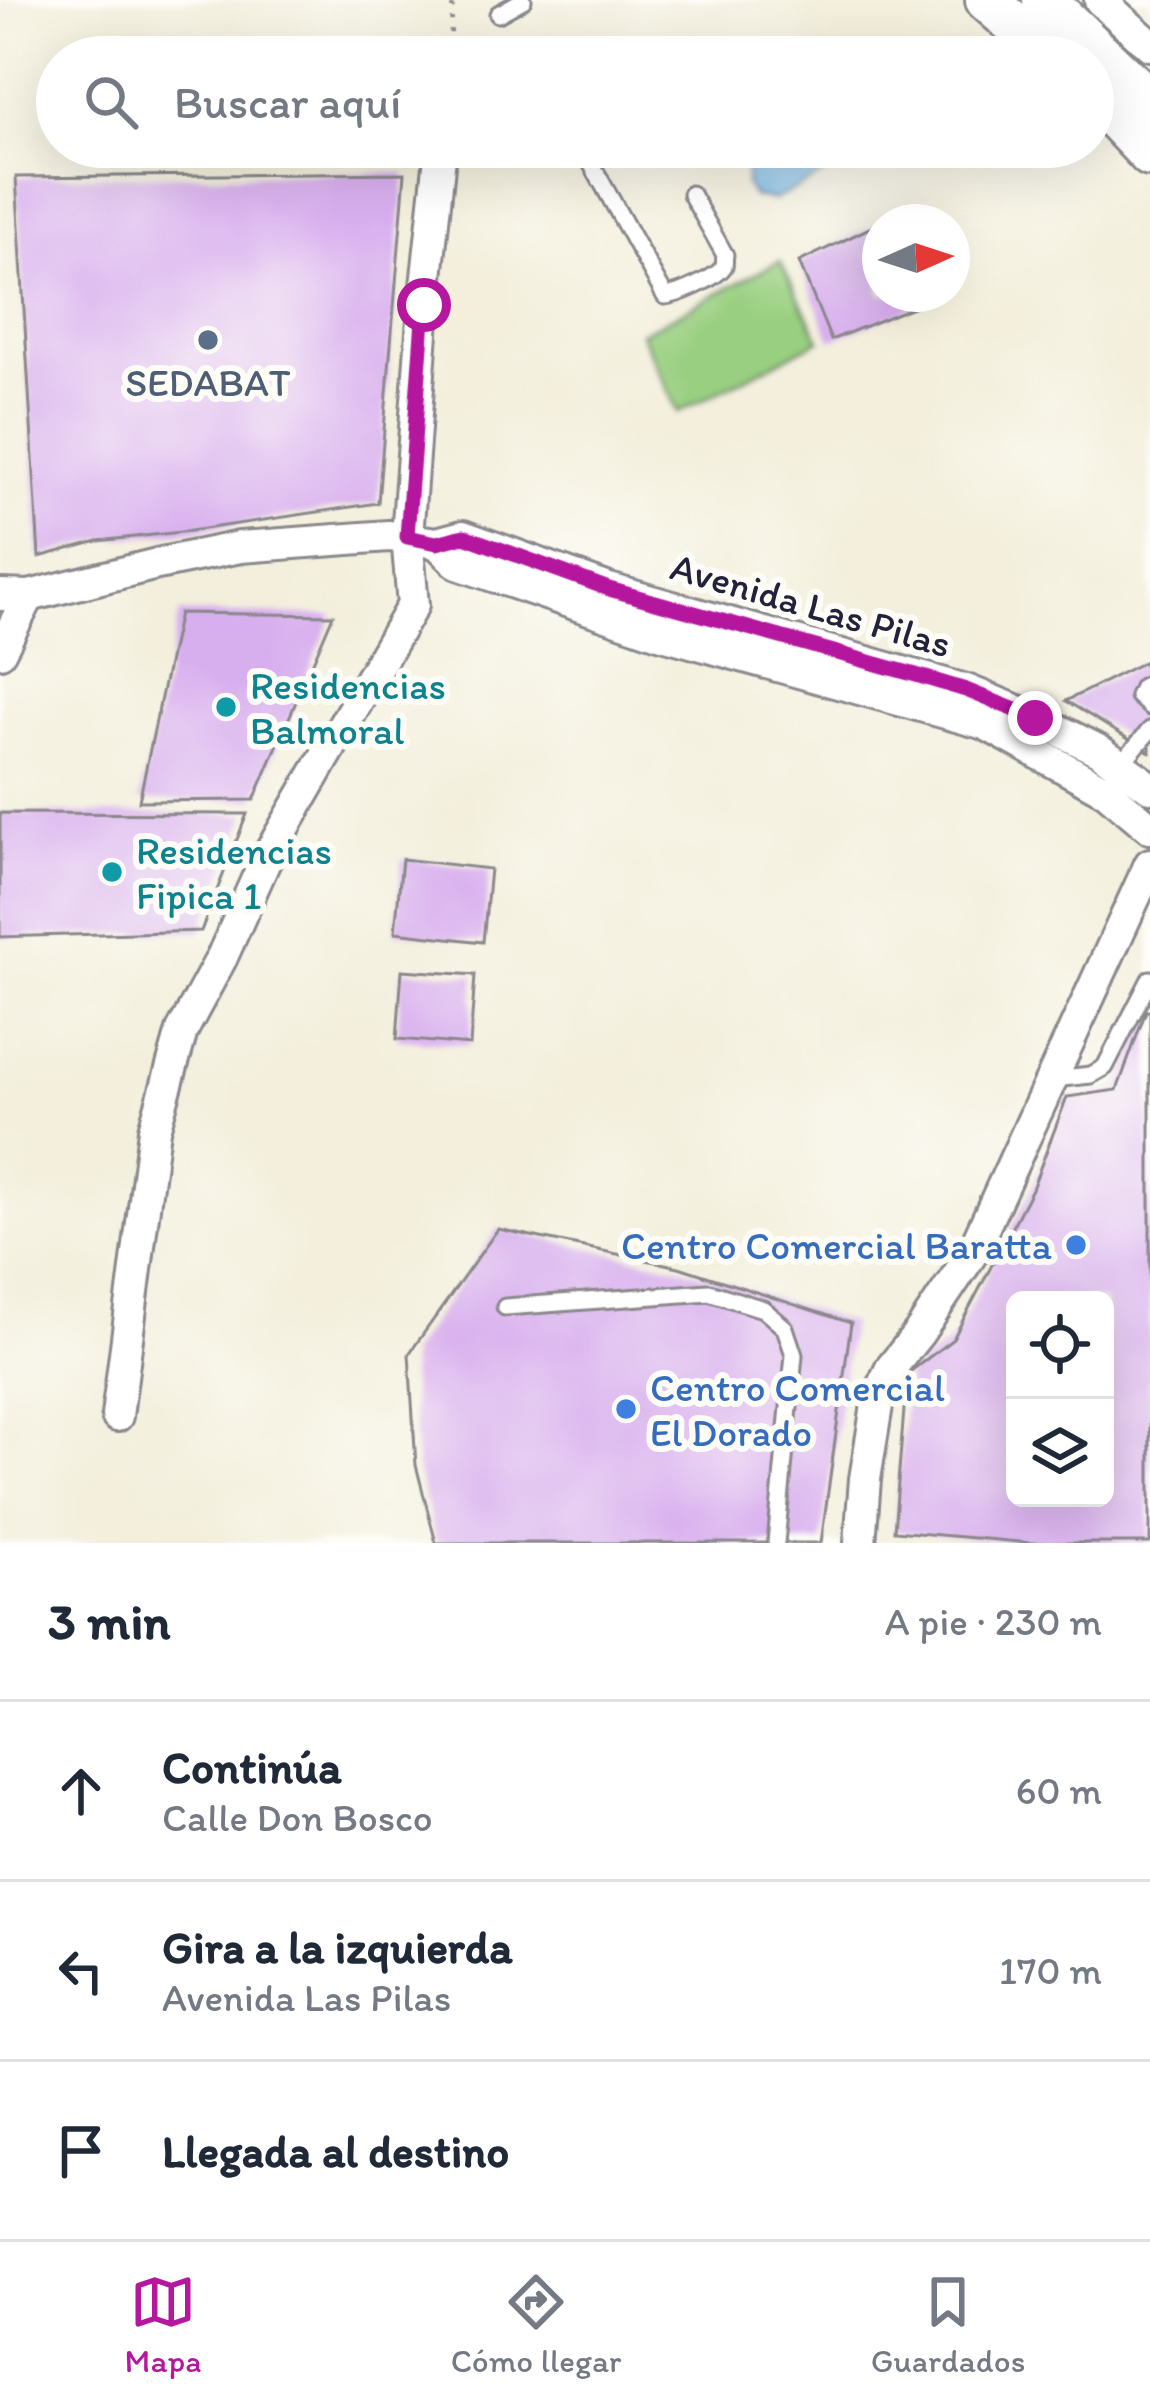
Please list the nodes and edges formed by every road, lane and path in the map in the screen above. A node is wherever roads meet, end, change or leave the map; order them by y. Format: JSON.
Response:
{"nodes":[{"id":1,"x":454,"y":0,"type":"edge"},
{"id":2,"x":523,"y":0,"type":"edge"},
{"id":3,"x":987,"y":0,"type":"edge"},
{"id":4,"x":1043,"y":0,"type":"edge"},
{"id":5,"x":1100,"y":0,"type":"edge"},
{"id":6,"x":498,"y":14,"type":"dead end"},
{"id":7,"x":451,"y":36,"type":"edge"},
{"id":8,"x":1028,"y":36,"type":"edge"},
{"id":9,"x":1081,"y":36,"type":"edge"},
{"id":10,"x":1150,"y":45,"type":"edge"},
{"id":11,"x":1114,"y":67,"type":"edge"},
{"id":12,"x":1150,"y":101,"type":"edge"},
{"id":13,"x":1114,"y":117,"type":"edge"},
{"id":14,"x":1150,"y":155,"type":"edge"},
{"id":15,"x":438,"y":168,"type":"edge"},
{"id":16,"x":594,"y":168,"type":"edge"},
{"id":17,"x":691,"y":194,"type":"dead end"},
{"id":18,"x":422,"y":540,"type":"junction"},
{"id":19,"x":15,"y":595,"type":"edge"},
{"id":20,"x":0,"y":652,"type":"edge"},
{"id":21,"x":1150,"y":683,"type":"edge"},
{"id":22,"x":1150,"y":706,"type":"edge"},
{"id":23,"x":1150,"y":730,"type":"edge"},
{"id":24,"x":1120,"y":766,"type":"junction"},
{"id":25,"x":1150,"y":788,"type":"edge"},
{"id":26,"x":1150,"y":828,"type":"edge"},
{"id":27,"x":1150,"y":864,"type":"edge"},
{"id":28,"x":1150,"y":979,"type":"edge"},
{"id":29,"x":1052,"y":1079,"type":"junction"},
{"id":30,"x":505,"y":1307,"type":"dead end"},
{"id":31,"x":117,"y":1416,"type":"dead end"},
{"id":32,"x":776,"y":1543,"type":"edge"},
{"id":33,"x":860,"y":1543,"type":"edge"}],
"edges":[{"from":1,"to":7,"type":"path"},
{"from":2,"to":6,"type":"lane"},
{"from":3,"to":8,"type":"street"},
{"from":4,"to":9,"type":"street"},
{"from":5,"to":10,"type":"street"},
{"from":11,"to":12,"type":"street"},
{"from":13,"to":14,"type":"street"},
{"from":15,"to":18,"type":"street"},
{"from":16,"to":17,"type":"lane"},
{"from":18,"to":19,"type":"street","name":"Avenida Las Pilas"},
{"from":18,"to":24,"type":"street","name":"Avenida Las Pilas"},
{"from":18,"to":26,"type":"street","name":"Avenida Las Pilas"},
{"from":18,"to":31,"type":"street"},
{"from":19,"to":20,"type":"street"},
{"from":21,"to":22,"type":"lane"},
{"from":23,"to":24,"type":"lane"},
{"from":24,"to":25,"type":"street","name":"Avenida Las Pilas"},
{"from":27,"to":29,"type":"street"},
{"from":28,"to":29,"type":"lane"},
{"from":29,"to":33,"type":"street"},
{"from":30,"to":32,"type":"lane"}]}
